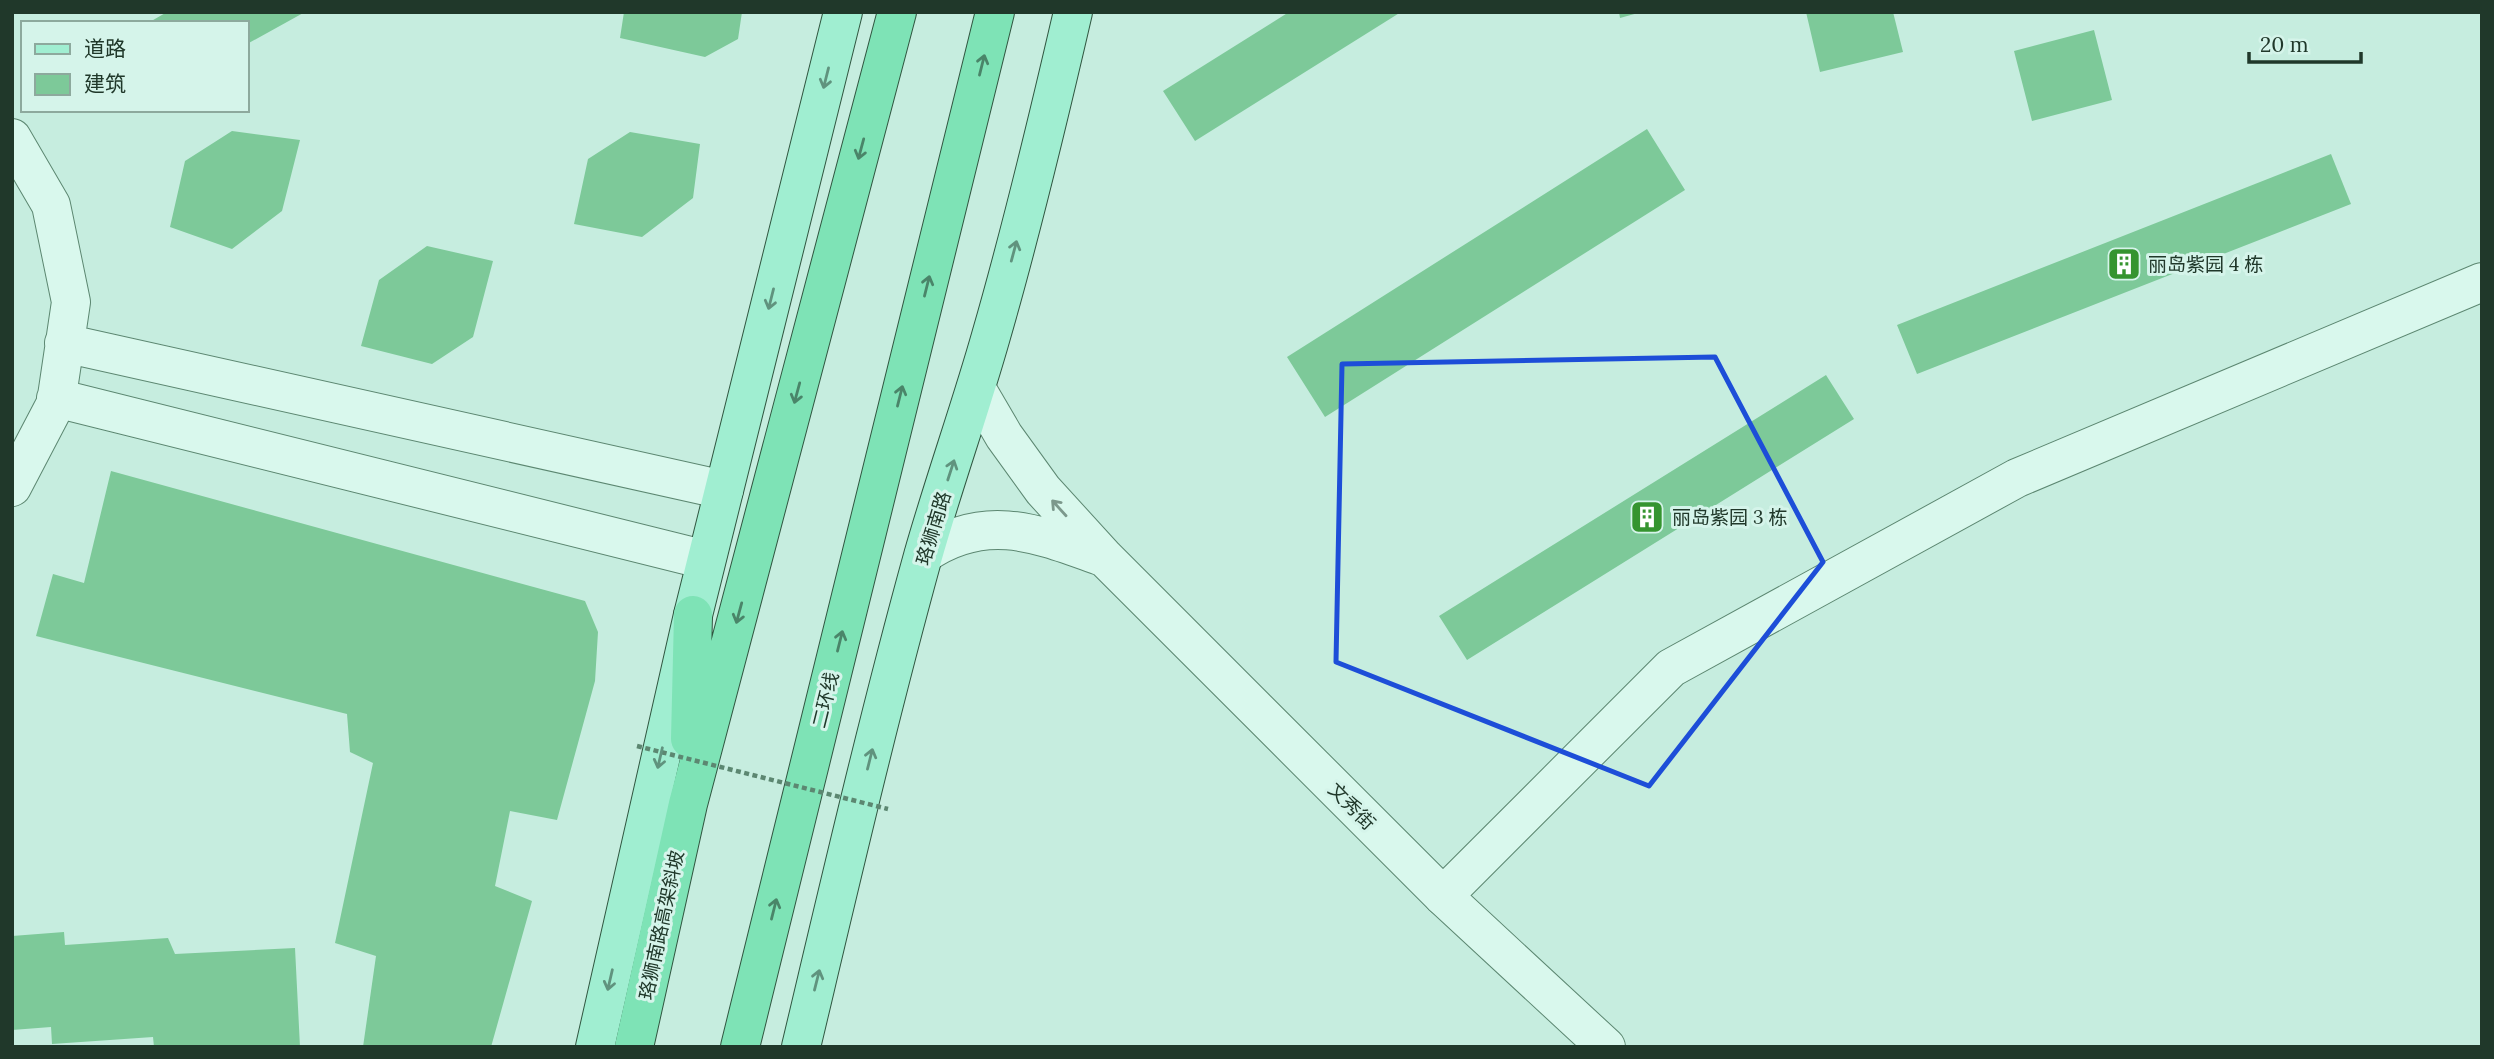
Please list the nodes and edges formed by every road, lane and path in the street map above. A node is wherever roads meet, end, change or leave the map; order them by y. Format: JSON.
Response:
{"nodes":[{"id":1,"x":843,"y":12,"type":"edge"},
{"id":2,"x":897,"y":12,"type":"edge"},
{"id":3,"x":995,"y":12,"type":"edge"},
{"id":4,"x":1073,"y":12,"type":"edge"},
{"id":5,"x":12,"y":138,"type":"edge"},
{"id":6,"x":2482,"y":282,"type":"edge"},
{"id":7,"x":64,"y":343,"type":"junction"},
{"id":8,"x":976,"y":388,"type":"junction"},
{"id":9,"x":56,"y":398,"type":"junction"},
{"id":10,"x":12,"y":487,"type":"edge"},
{"id":11,"x":724,"y":490,"type":"junction"},
{"id":12,"x":924,"y":554,"type":"junction"},
{"id":13,"x":1105,"y":558,"type":"junction"},
{"id":14,"x":706,"y":560,"type":"junction"},
{"id":15,"x":693,"y":615,"type":"junction"},
{"id":16,"x":637,"y":746,"type":"dead end"},
{"id":17,"x":688,"y":804,"type":"junction"},
{"id":18,"x":888,"y":809,"type":"dead end"},
{"id":19,"x":1443,"y":896,"type":"junction"},
{"id":20,"x":595,"y":1047,"type":"edge"},
{"id":21,"x":634,"y":1047,"type":"edge"},
{"id":22,"x":740,"y":1047,"type":"edge"},
{"id":23,"x":800,"y":1047,"type":"edge"},
{"id":24,"x":1605,"y":1047,"type":"edge"}],
"edges":[{"from":1,"to":11,"type":"main road","one_way":true},
{"from":2,"to":17,"type":"highway","one_way":true},
{"from":22,"to":3,"type":"highway","name":"二环线","one_way":true},
{"from":8,"to":4,"type":"main road","name":"珞狮南路","one_way":true},
{"from":5,"to":7,"type":"street"},
{"from":6,"to":19,"type":"street"},
{"from":7,"to":9,"type":"street"},
{"from":7,"to":11,"type":"street"},
{"from":12,"to":8,"type":"main road","name":"珞狮南路","one_way":true},
{"from":13,"to":8,"type":"street","name":"文秀街","one_way":true},
{"from":9,"to":10,"type":"street"},
{"from":9,"to":14,"type":"street"},
{"from":11,"to":14,"type":"main road"},
{"from":12,"to":13,"type":"street","name":"文秀街"},
{"from":23,"to":12,"type":"main road","name":"珞狮南路","one_way":true},
{"from":13,"to":19,"type":"street","name":"文秀街"},
{"from":14,"to":15,"type":"main road"},
{"from":15,"to":17,"type":"highway"},
{"from":15,"to":20,"type":"main road","one_way":true},
{"from":16,"to":18,"type":"path","bridge":true},
{"from":17,"to":21,"type":"highway","name":"珞狮南路高架斜坡"},
{"from":19,"to":24,"type":"street","name":"文秀街"}]}
